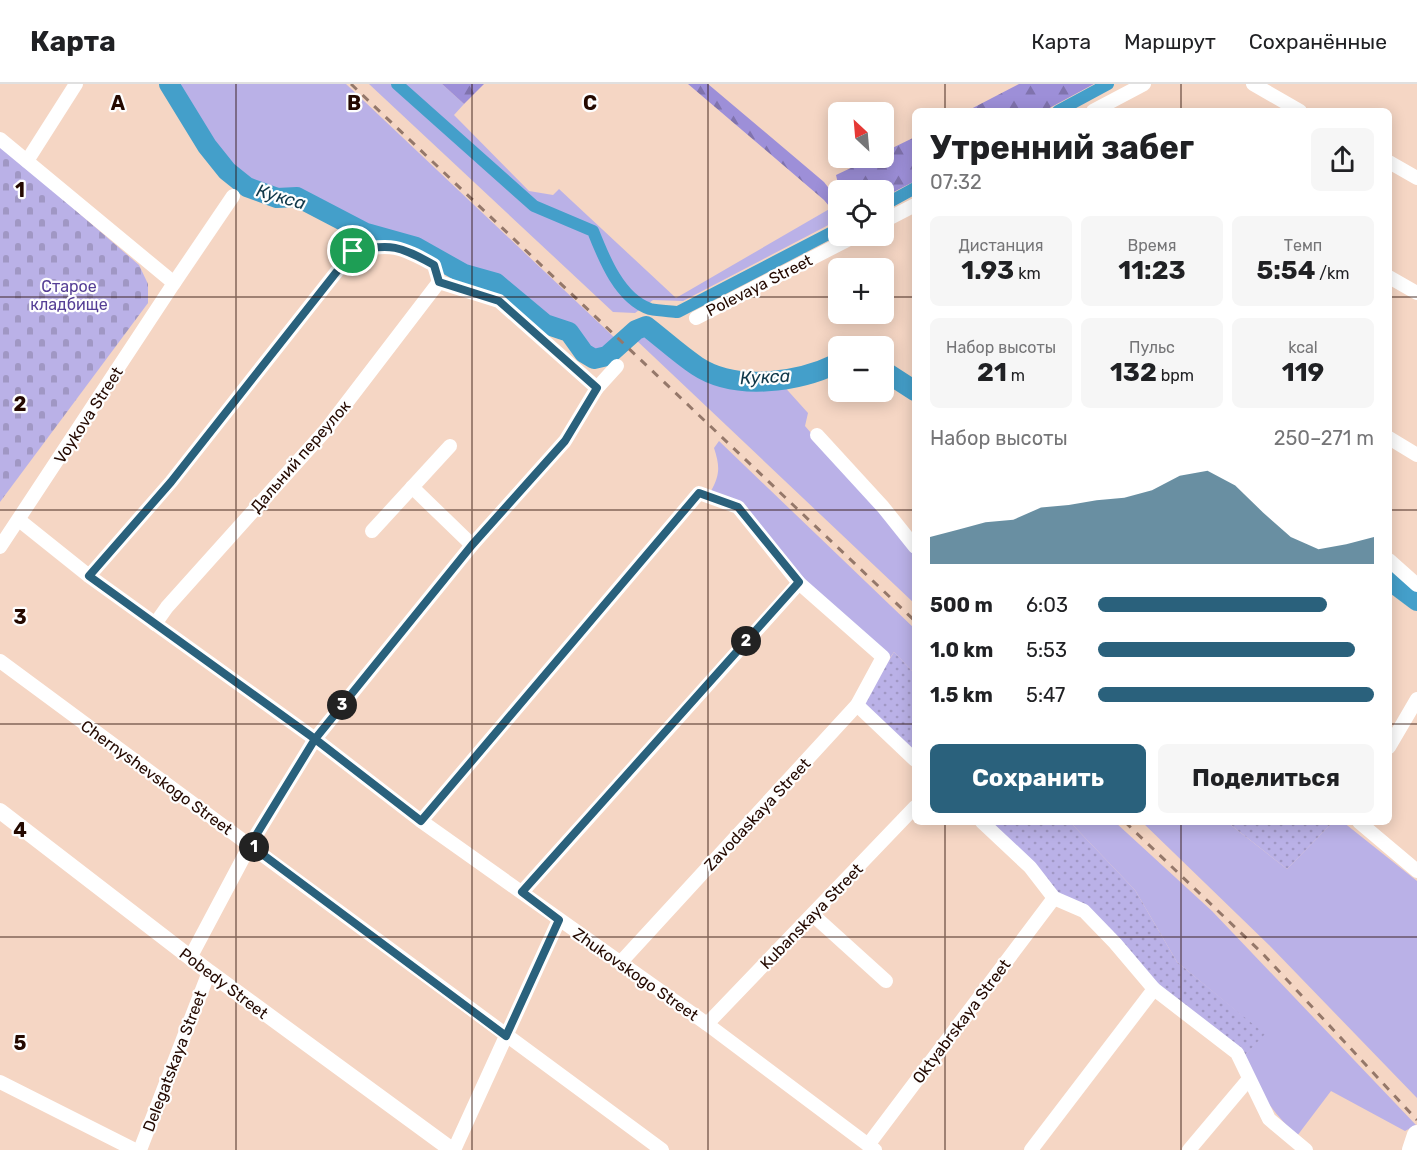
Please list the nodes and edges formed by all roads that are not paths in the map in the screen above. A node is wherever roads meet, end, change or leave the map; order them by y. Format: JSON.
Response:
{"nodes":[{"id":1,"x":76,"y":84,"type":"edge"},
{"id":2,"x":1144,"y":84,"type":"edge"},
{"id":3,"x":1253,"y":84,"type":"edge"},
{"id":4,"x":1101,"y":108,"type":"edge"},
{"id":5,"x":1295,"y":108,"type":"edge"},
{"id":6,"x":0,"y":139,"type":"edge"},
{"id":7,"x":27,"y":161,"type":"junction"},
{"id":8,"x":1392,"y":164,"type":"edge"},
{"id":9,"x":1417,"y":178,"type":"edge"},
{"id":10,"x":233,"y":196,"type":"dead end"},
{"id":11,"x":912,"y":206,"type":"edge"},
{"id":12,"x":894,"y":216,"type":"edge"},
{"id":13,"x":836,"y":246,"type":"edge"},
{"id":14,"x":1392,"y":279,"type":"edge"},
{"id":15,"x":439,"y":282,"type":"junction"},
{"id":16,"x":174,"y":283,"type":"junction"},
{"id":17,"x":1417,"y":293,"type":"edge"},
{"id":18,"x":696,"y":318,"type":"dead end"},
{"id":19,"x":617,"y":366,"type":"dead end"},
{"id":20,"x":597,"y":388,"type":"junction"},
{"id":21,"x":817,"y":435,"type":"dead end"},
{"id":22,"x":1392,"y":440,"type":"edge"},
{"id":23,"x":450,"y":446,"type":"dead end"},
{"id":24,"x":1417,"y":455,"type":"edge"},
{"id":25,"x":412,"y":487,"type":"junction"},
{"id":26,"x":20,"y":520,"type":"junction"},
{"id":27,"x":372,"y":531,"type":"dead end"},
{"id":28,"x":912,"y":544,"type":"edge"},
{"id":29,"x":472,"y":545,"type":"junction"},
{"id":30,"x":0,"y":547,"type":"edge"},
{"id":31,"x":1392,"y":563,"type":"edge"},
{"id":32,"x":89,"y":576,"type":"junction"},
{"id":33,"x":799,"y":582,"type":"junction"},
{"id":34,"x":1417,"y":585,"type":"edge"},
{"id":35,"x":155,"y":624,"type":"junction"},
{"id":36,"x":0,"y":661,"type":"edge"},
{"id":37,"x":1417,"y":699,"type":"edge"},
{"id":38,"x":857,"y":705,"type":"junction"},
{"id":39,"x":315,"y":739,"type":"junction"},
{"id":40,"x":1392,"y":742,"type":"edge"},
{"id":41,"x":912,"y":757,"type":"edge"},
{"id":42,"x":912,"y":810,"type":"edge"},
{"id":43,"x":0,"y":811,"type":"edge"},
{"id":44,"x":421,"y":821,"type":"junction"},
{"id":45,"x":985,"y":825,"type":"edge"},
{"id":46,"x":1363,"y":825,"type":"edge"},
{"id":47,"x":250,"y":845,"type":"junction"},
{"id":48,"x":1417,"y":871,"type":"edge"},
{"id":49,"x":522,"y":892,"type":"junction"},
{"id":50,"x":1054,"y":898,"type":"junction"},
{"id":51,"x":813,"y":915,"type":"junction"},
{"id":52,"x":559,"y":920,"type":"junction"},
{"id":53,"x":190,"y":958,"type":"junction"},
{"id":54,"x":620,"y":963,"type":"junction"},
{"id":55,"x":208,"y":972,"type":"junction"},
{"id":56,"x":886,"y":981,"type":"dead end"},
{"id":57,"x":1154,"y":989,"type":"junction"},
{"id":58,"x":707,"y":1024,"type":"junction"},
{"id":59,"x":506,"y":1036,"type":"junction"},
{"id":60,"x":1248,"y":1080,"type":"junction"},
{"id":61,"x":0,"y":1082,"type":"edge"},
{"id":62,"x":1417,"y":1136,"type":"edge"},
{"id":63,"x":872,"y":1148,"type":"edge"},
{"id":64,"x":135,"y":1150,"type":"edge"},
{"id":65,"x":140,"y":1150,"type":"edge"},
{"id":66,"x":453,"y":1150,"type":"edge"},
{"id":67,"x":662,"y":1150,"type":"edge"},
{"id":68,"x":1031,"y":1150,"type":"edge"},
{"id":69,"x":1189,"y":1150,"type":"edge"},
{"id":70,"x":1306,"y":1150,"type":"edge"},
{"id":71,"x":1412,"y":1150,"type":"edge"}],
"edges":[{"from":1,"to":7,"type":"street"},
{"from":2,"to":4,"type":"street"},
{"from":3,"to":5,"type":"street"},
{"from":6,"to":7,"type":"street"},
{"from":7,"to":16,"type":"street"},
{"from":8,"to":9,"type":"street"},
{"from":10,"to":16,"type":"street","name":"Voykova Street"},
{"from":11,"to":12,"type":"street"},
{"from":13,"to":18,"type":"street","name":"Polevaya Street"},
{"from":14,"to":17,"type":"street"},
{"from":15,"to":20,"type":"street"},
{"from":15,"to":32,"type":"street"},
{"from":15,"to":35,"type":"street","name":"Дальний переулок"},
{"from":16,"to":26,"type":"street","name":"Voykova Street"},
{"from":19,"to":20,"type":"street"},
{"from":20,"to":29,"type":"street"},
{"from":21,"to":28,"type":"street"},
{"from":22,"to":24,"type":"street"},
{"from":23,"to":25,"type":"street"},
{"from":25,"to":27,"type":"street"},
{"from":25,"to":29,"type":"street"},
{"from":26,"to":30,"type":"street","name":"Voykova Street"},
{"from":26,"to":32,"type":"street","name":"Zhukovskogo Street"},
{"from":29,"to":39,"type":"street"},
{"from":31,"to":34,"type":"street"},
{"from":32,"to":35,"type":"street","name":"Zhukovskogo Street"},
{"from":33,"to":38,"type":"street","name":"Zavodaskaya Street"},
{"from":33,"to":44,"type":"street"},
{"from":33,"to":49,"type":"street"},
{"from":35,"to":39,"type":"street","name":"Zhukovskogo Street"},
{"from":36,"to":47,"type":"street","name":"Chernyshevskogo Street"},
{"from":37,"to":40,"type":"street"},
{"from":38,"to":41,"type":"street"},
{"from":38,"to":54,"type":"street","name":"Zavodaskaya Street"},
{"from":39,"to":44,"type":"street","name":"Zhukovskogo Street"},
{"from":39,"to":47,"type":"street"},
{"from":42,"to":51,"type":"street","name":"Kubanskaya Street"},
{"from":43,"to":53,"type":"street","name":"Pobedy Street"},
{"from":44,"to":49,"type":"street","name":"Zhukovskogo Street"},
{"from":45,"to":50,"type":"street"},
{"from":46,"to":48,"type":"street"},
{"from":47,"to":53,"type":"street"},
{"from":47,"to":59,"type":"street","name":"Chernyshevskogo Street"},
{"from":49,"to":52,"type":"street","name":"Zhukovskogo Street"},
{"from":50,"to":57,"type":"street"},
{"from":50,"to":63,"type":"street","name":"Oktyabrskaya Street"},
{"from":51,"to":56,"type":"street"},
{"from":51,"to":58,"type":"street","name":"Kubanskaya Street"},
{"from":52,"to":54,"type":"street","name":"Zhukovskogo Street"},
{"from":52,"to":59,"type":"street"},
{"from":53,"to":55,"type":"street","name":"Pobedy Street"},
{"from":54,"to":58,"type":"street","name":"Zhukovskogo Street"},
{"from":55,"to":65,"type":"street","name":"Delegatskaya Street"},
{"from":55,"to":66,"type":"street","name":"Pobedy Street"},
{"from":57,"to":60,"type":"street"},
{"from":57,"to":68,"type":"street"},
{"from":58,"to":63,"type":"street","name":"Zhukovskogo Street"},
{"from":59,"to":66,"type":"street"},
{"from":59,"to":67,"type":"street","name":"Chernyshevskogo Street"},
{"from":60,"to":69,"type":"street"},
{"from":60,"to":70,"type":"street"},
{"from":61,"to":64,"type":"street"},
{"from":62,"to":71,"type":"main road"}]}
